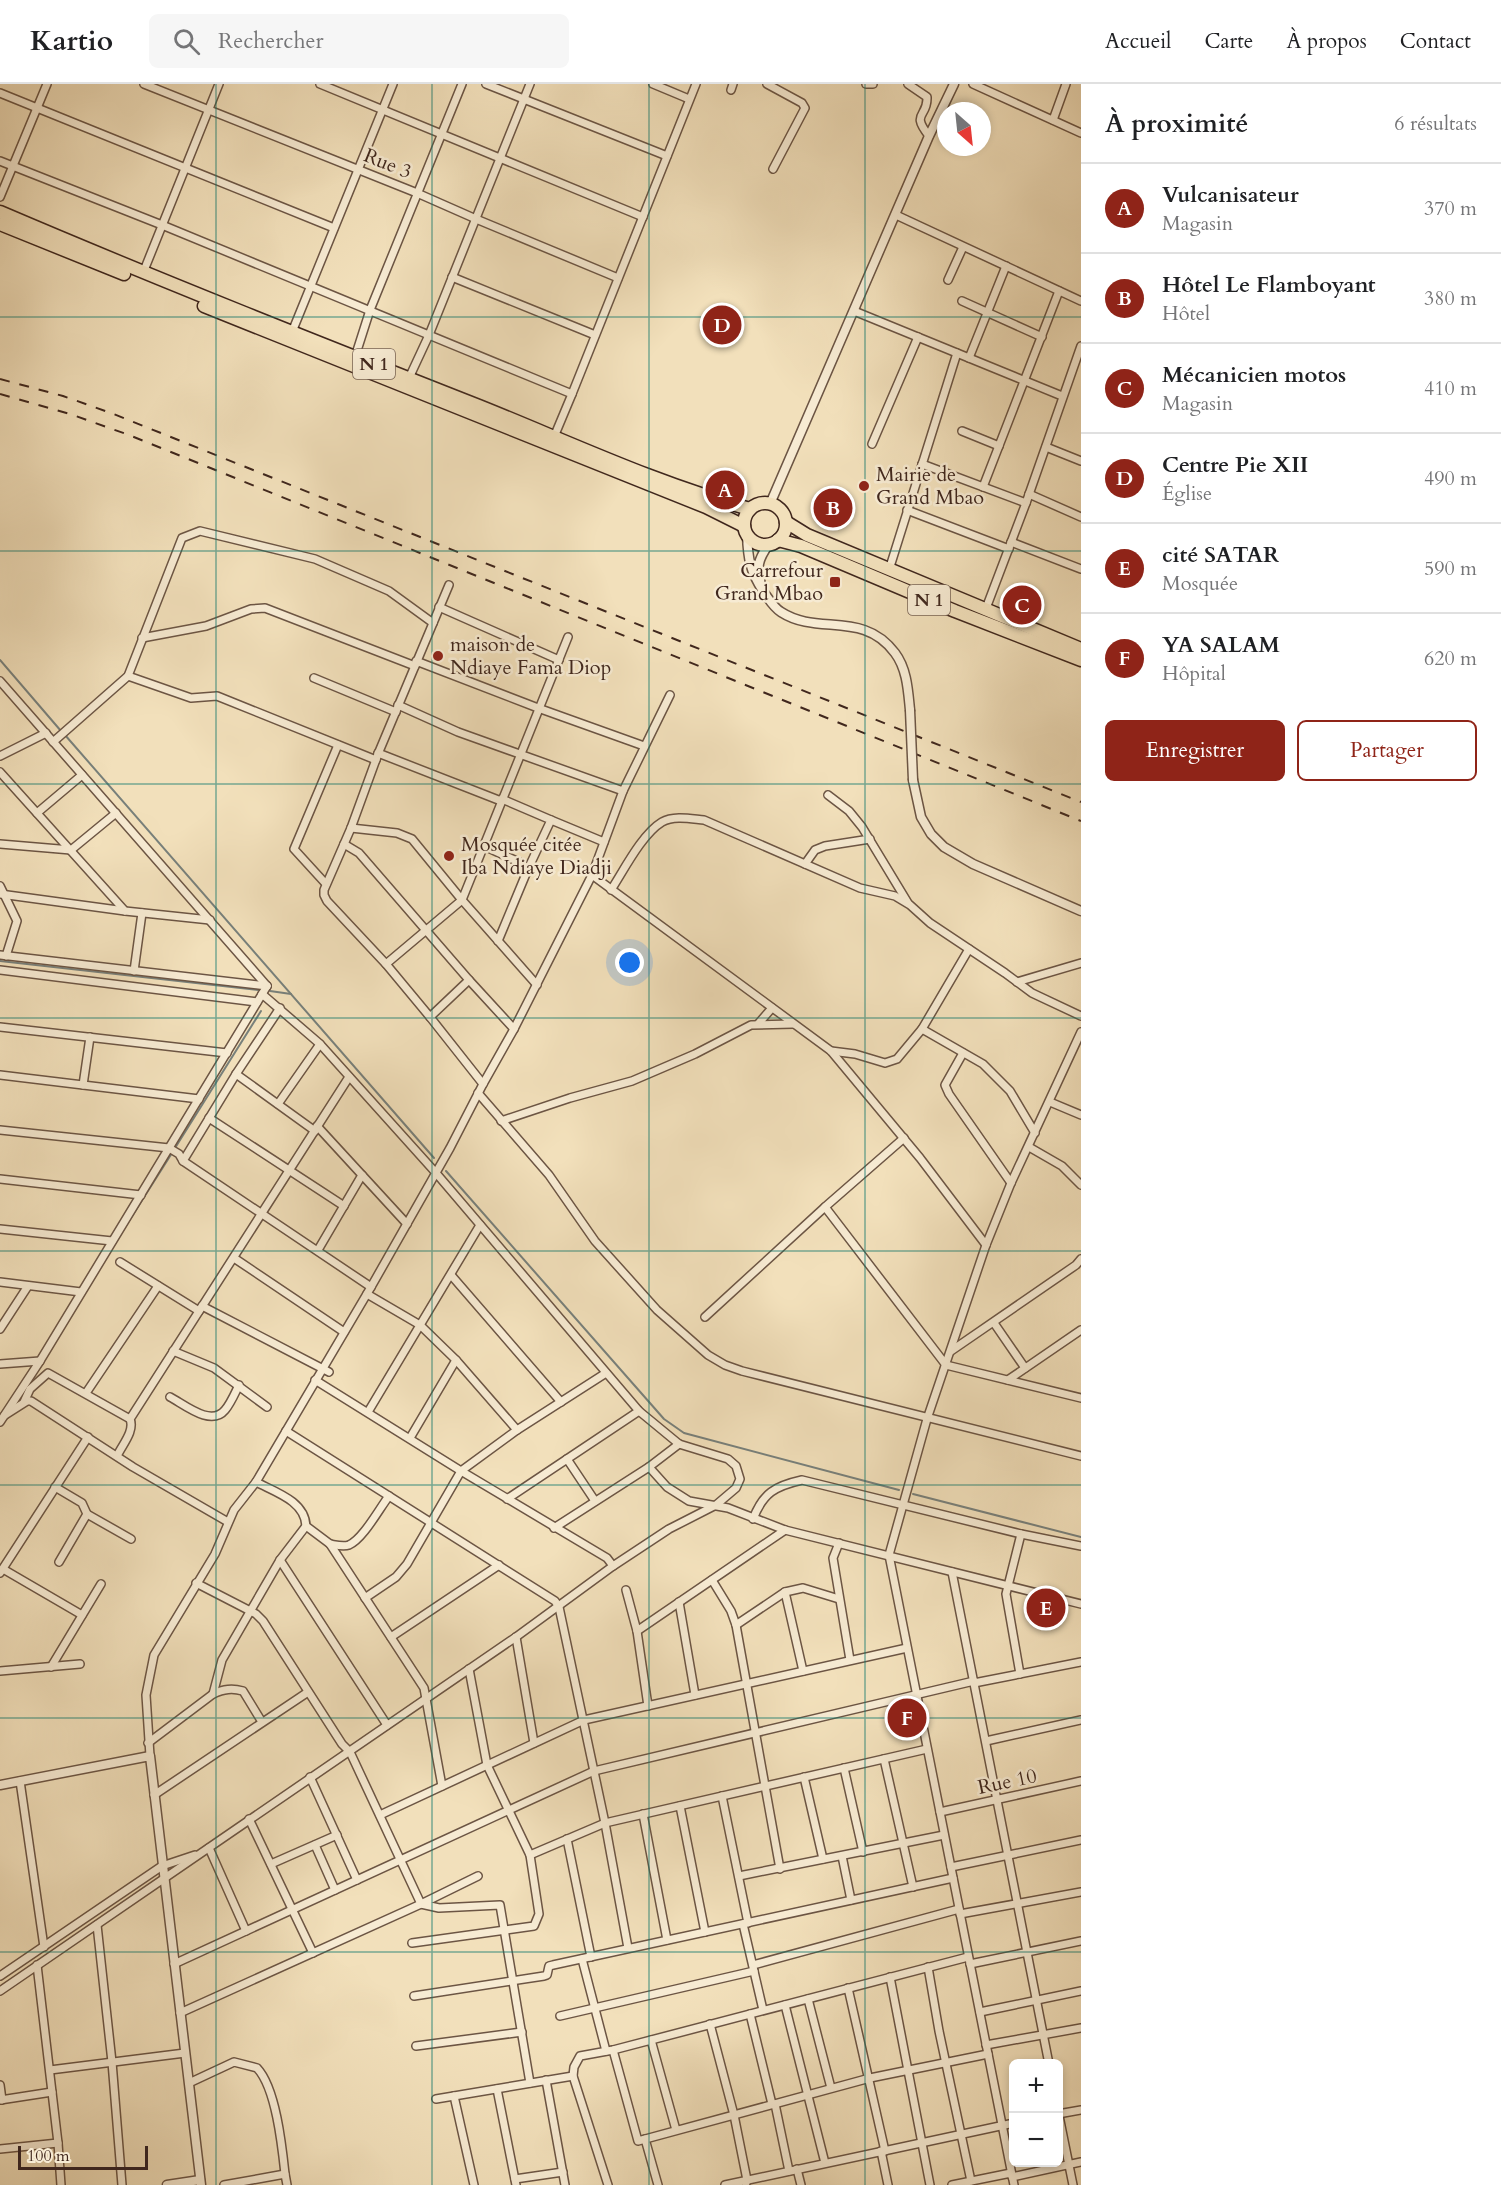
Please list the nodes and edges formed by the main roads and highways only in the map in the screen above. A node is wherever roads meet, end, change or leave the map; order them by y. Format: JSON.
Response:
{"nodes":[{"id":1,"x":0,"y":212,"type":"edge"},
{"id":2,"x":0,"y":224,"type":"edge"},
{"id":3,"x":750,"y":509,"type":"junction"},
{"id":4,"x":786,"y":522,"type":"junction"},
{"id":5,"x":746,"y":530,"type":"junction"},
{"id":6,"x":774,"y":542,"type":"junction"},
{"id":7,"x":1081,"y":649,"type":"edge"},
{"id":8,"x":1081,"y":660,"type":"edge"}],
"edges":[{"from":1,"to":3,"type":"highway","number":"N 1"},
{"from":2,"to":5,"type":"highway","number":"N 1"},
{"from":3,"to":4,"type":"highway","number":"N 1"},
{"from":3,"to":5,"type":"highway"},
{"from":4,"to":6,"type":"highway"},
{"from":4,"to":7,"type":"highway","number":"N 1"},
{"from":5,"to":6,"type":"highway","number":"N 1"},
{"from":6,"to":8,"type":"highway","number":"N 1"}]}
